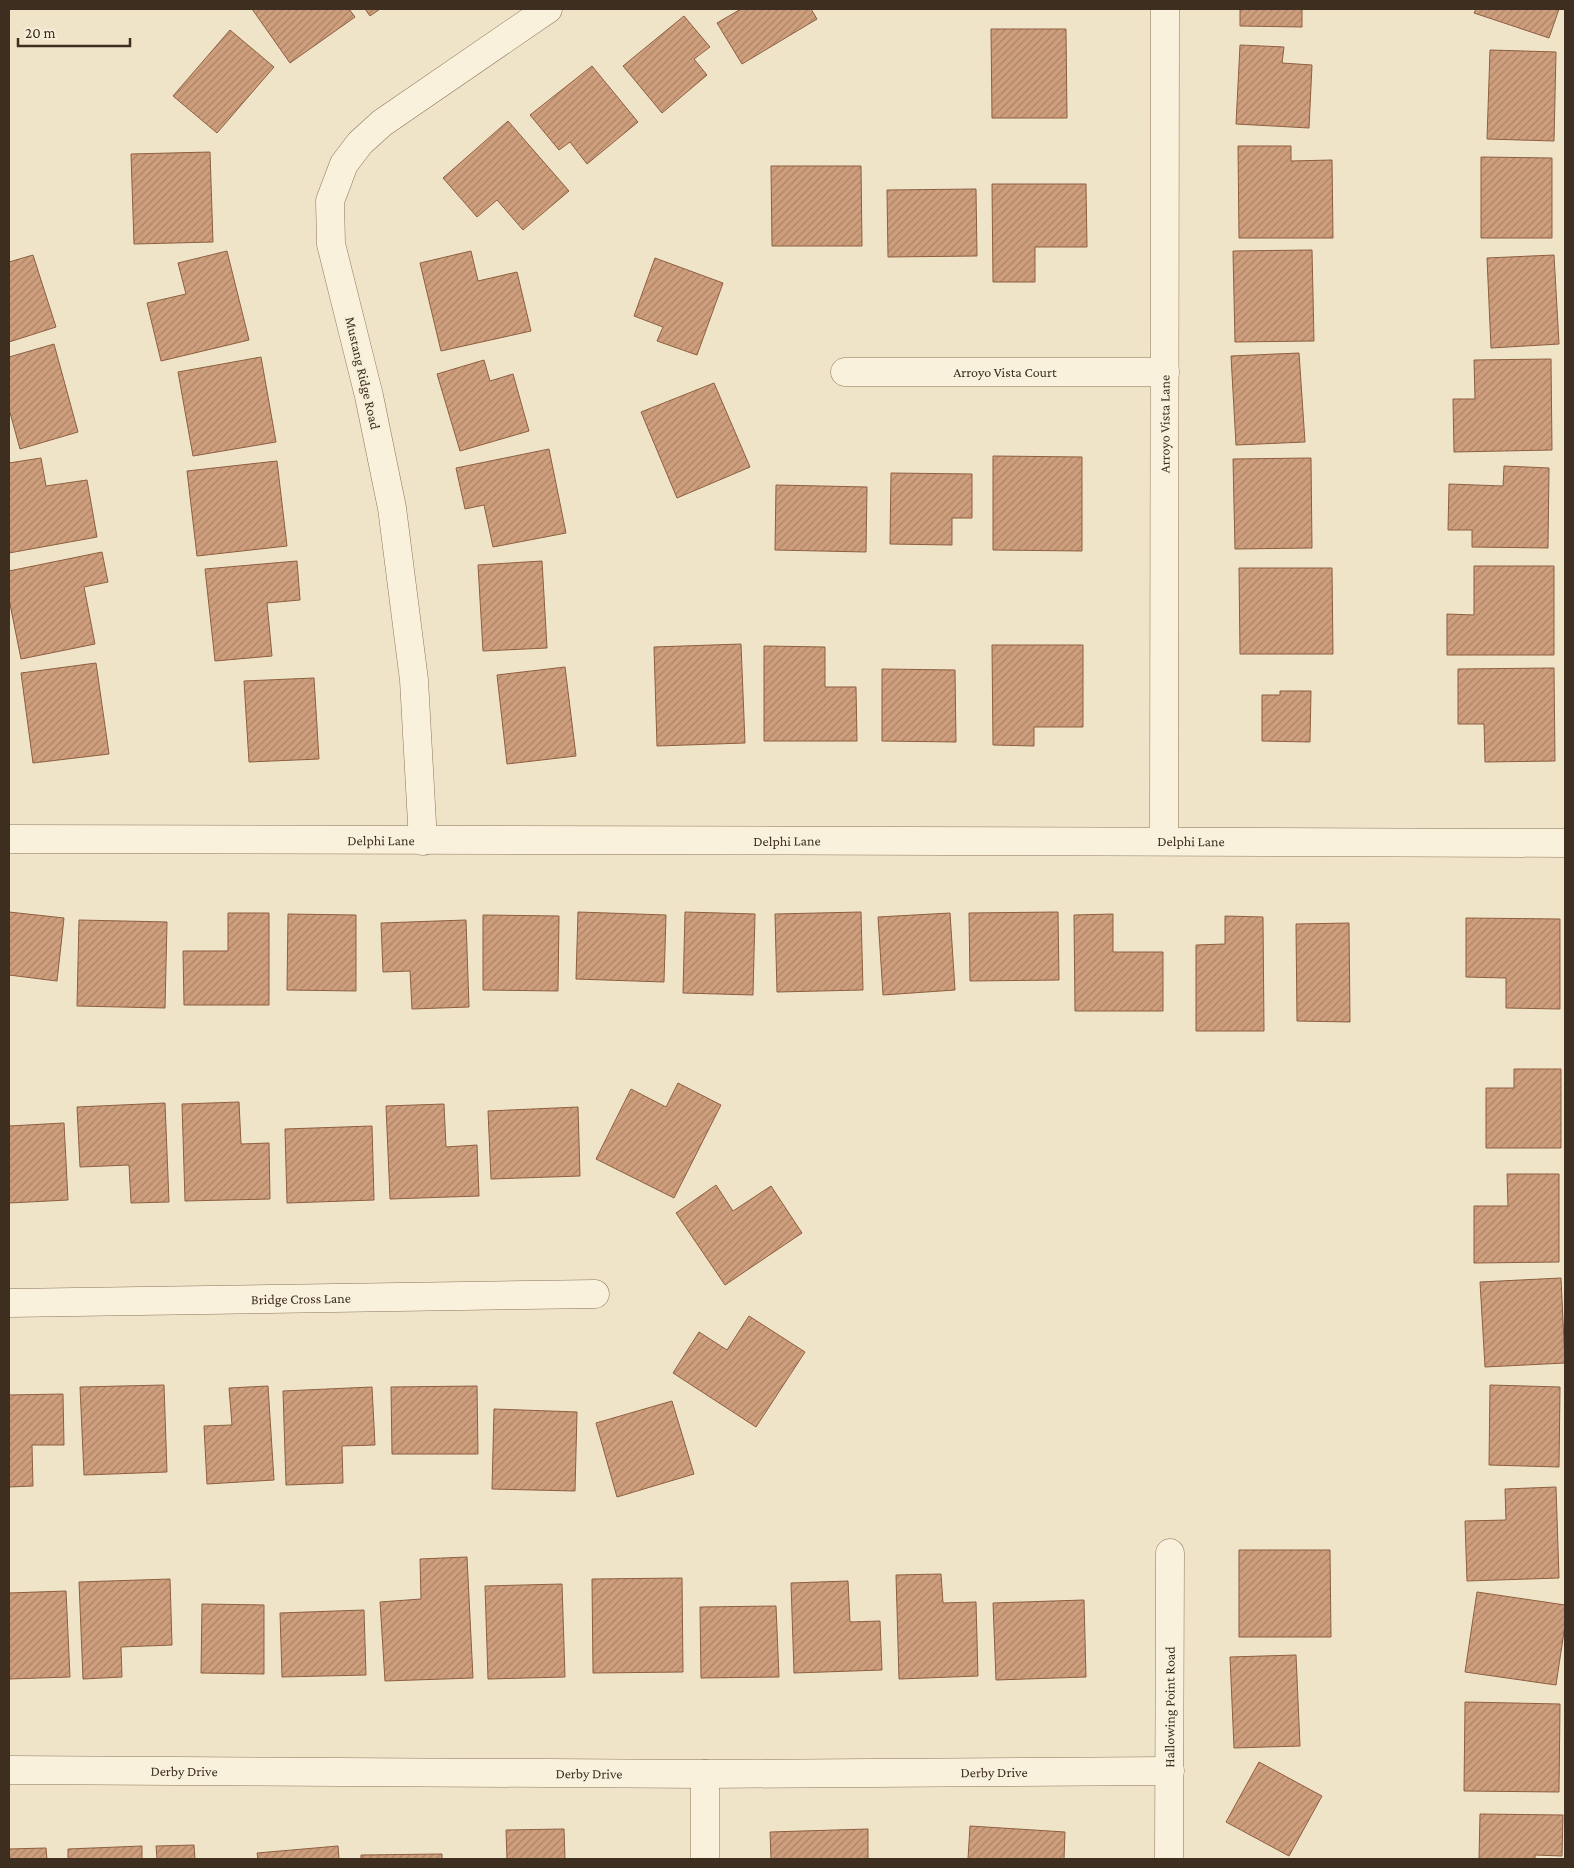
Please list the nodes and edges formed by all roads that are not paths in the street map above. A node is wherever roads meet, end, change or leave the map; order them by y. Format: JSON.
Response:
{"nodes":[{"id":1,"x":548,"y":9,"type":"edge"},
{"id":2,"x":1165,"y":9,"type":"edge"},
{"id":3,"x":845,"y":372,"type":"dead end"},
{"id":4,"x":1165,"y":372,"type":"junction"},
{"id":5,"x":9,"y":839,"type":"edge"},
{"id":6,"x":1164,"y":840,"type":"junction"},
{"id":7,"x":423,"y":841,"type":"junction"},
{"id":8,"x":1565,"y":843,"type":"edge"},
{"id":9,"x":595,"y":1294,"type":"dead end"},
{"id":10,"x":9,"y":1304,"type":"edge"},
{"id":11,"x":1170,"y":1553,"type":"dead end"},
{"id":12,"x":9,"y":1770,"type":"edge"},
{"id":13,"x":1170,"y":1771,"type":"junction"},
{"id":14,"x":705,"y":1774,"type":"junction"},
{"id":15,"x":705,"y":1859,"type":"edge"},
{"id":16,"x":1169,"y":1859,"type":"edge"}],
"edges":[{"from":1,"to":7,"type":"street","name":"Mustang Ridge Road"},
{"from":2,"to":4,"type":"street","name":"Arroyo Vista Lane"},
{"from":3,"to":4,"type":"street","name":"Arroyo Vista Court"},
{"from":4,"to":6,"type":"street","name":"Arroyo Vista Lane"},
{"from":5,"to":7,"type":"street","name":"Delphi Lane"},
{"from":6,"to":7,"type":"street","name":"Delphi Lane"},
{"from":6,"to":8,"type":"street","name":"Delphi Lane"},
{"from":9,"to":10,"type":"street","name":"Bridge Cross Lane"},
{"from":11,"to":13,"type":"street","name":"Hallowing Point Road"},
{"from":12,"to":14,"type":"street","name":"Derby Drive"},
{"from":13,"to":14,"type":"street","name":"Derby Drive"},
{"from":13,"to":16,"type":"street","name":"Hallowing Point Road"},
{"from":14,"to":15,"type":"street"}]}
